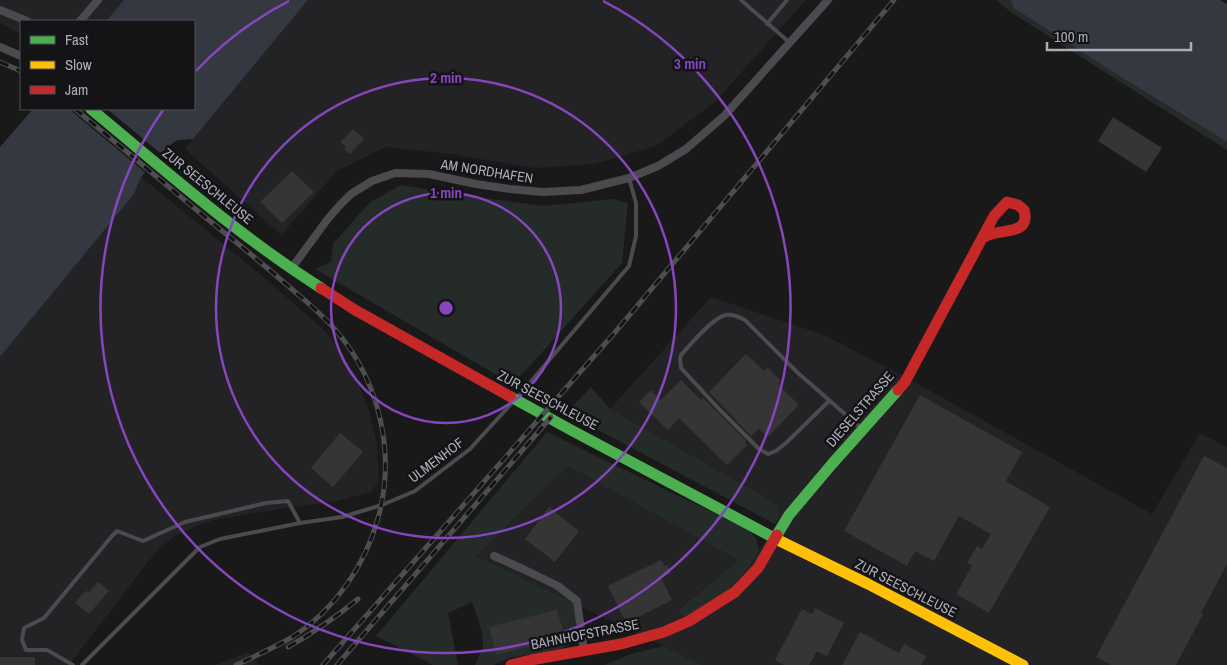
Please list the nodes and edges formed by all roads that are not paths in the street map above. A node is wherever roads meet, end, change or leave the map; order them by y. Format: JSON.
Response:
{"nodes":[{"id":1,"x":98,"y":0,"type":"edge"},
{"id":2,"x":741,"y":0,"type":"edge"},
{"id":3,"x":787,"y":0,"type":"edge"},
{"id":4,"x":828,"y":0,"type":"edge"},
{"id":5,"x":0,"y":10,"type":"edge"},
{"id":6,"x":25,"y":20,"type":"edge"},
{"id":7,"x":81,"y":20,"type":"edge"},
{"id":8,"x":767,"y":24,"type":"junction"},
{"id":9,"x":790,"y":43,"type":"junction"},
{"id":10,"x":0,"y":47,"type":"edge"},
{"id":11,"x":20,"y":56,"type":"edge"},
{"id":12,"x":92,"y":110,"type":"edge"},
{"id":13,"x":628,"y":178,"type":"junction"},
{"id":14,"x":983,"y":238,"type":"dead end"},
{"id":15,"x":291,"y":269,"type":"junction"},
{"id":16,"x":829,"y":401,"type":"junction"},
{"id":17,"x":863,"y":430,"type":"junction"},
{"id":18,"x":300,"y":523,"type":"junction"},
{"id":19,"x":776,"y":538,"type":"junction"},
{"id":20,"x":494,"y":556,"type":"dead end"},
{"id":21,"x":584,"y":651,"type":"junction"},
{"id":22,"x":74,"y":665,"type":"edge"},
{"id":23,"x":82,"y":665,"type":"edge"},
{"id":24,"x":511,"y":665,"type":"edge"},
{"id":25,"x":1023,"y":665,"type":"edge"}],
"edges":[{"from":1,"to":7,"type":"street"},
{"from":2,"to":8,"type":"lane"},
{"from":3,"to":8,"type":"lane"},
{"from":4,"to":9,"type":"street","name":"AM NORDHAFEN"},
{"from":5,"to":6,"type":"street"},
{"from":8,"to":9,"type":"lane"},
{"from":9,"to":13,"type":"street","name":"AM NORDHAFEN"},
{"from":10,"to":11,"type":"street"},
{"from":12,"to":15,"type":"street","name":"ZUR SEESCHLEUSE"},
{"from":13,"to":15,"type":"street","name":"AM NORDHAFEN"},
{"from":13,"to":18,"type":"lane","name":"ULMENHOF"},
{"from":14,"to":17,"type":"street","name":"DIESELSTRASSE"},
{"from":15,"to":19,"type":"street","name":"ZUR SEESCHLEUSE"},
{"from":16,"to":16,"type":"lane"},
{"from":16,"to":17,"type":"lane"},
{"from":17,"to":19,"type":"street","name":"DIESELSTRASSE"},
{"from":18,"to":22,"type":"lane"},
{"from":18,"to":23,"type":"lane","name":"ULMENHOF"},
{"from":19,"to":21,"type":"street","name":"BAHNHOFSTRASSE"},
{"from":19,"to":25,"type":"street","name":"ZUR SEESCHLEUSE"},
{"from":20,"to":21,"type":"street"},
{"from":21,"to":24,"type":"street","name":"BAHNHOFSTRASSE"}]}
